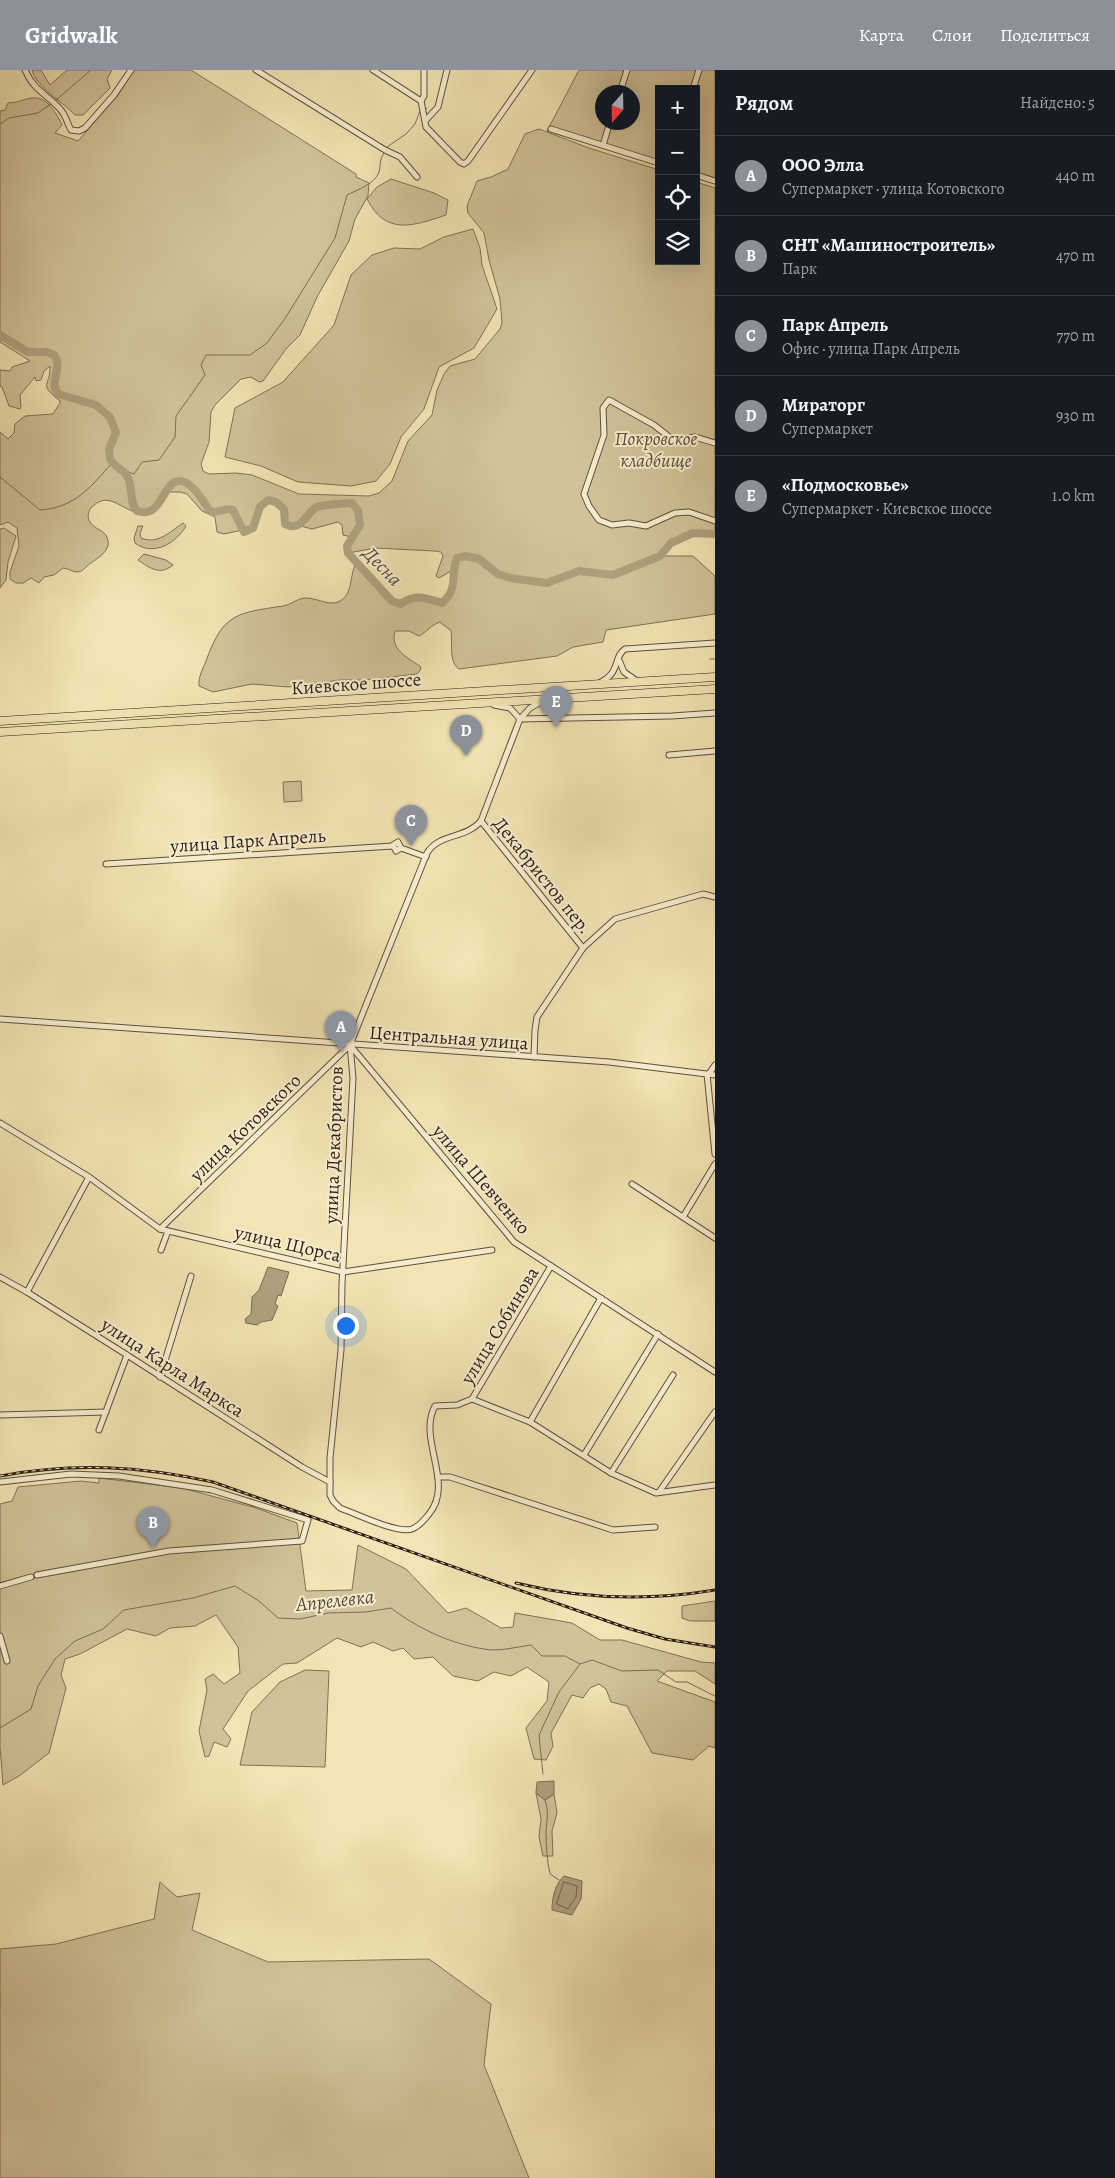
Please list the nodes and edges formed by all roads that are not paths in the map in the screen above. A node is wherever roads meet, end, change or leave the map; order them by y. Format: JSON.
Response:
{"nodes":[{"id":1,"x":25,"y":70,"type":"edge"},
{"id":2,"x":131,"y":70,"type":"edge"},
{"id":3,"x":256,"y":70,"type":"edge"},
{"id":4,"x":374,"y":70,"type":"edge"},
{"id":5,"x":424,"y":70,"type":"edge"},
{"id":6,"x":447,"y":70,"type":"edge"},
{"id":7,"x":532,"y":70,"type":"edge"},
{"id":8,"x":627,"y":70,"type":"edge"},
{"id":9,"x":699,"y":70,"type":"edge"},
{"id":10,"x":622,"y":85,"type":"edge"},
{"id":11,"x":694,"y":85,"type":"edge"},
{"id":12,"x":422,"y":101,"type":"junction"},
{"id":13,"x":426,"y":120,"type":"junction"},
{"id":14,"x":551,"y":129,"type":"dead end"},
{"id":15,"x":608,"y":130,"type":"edge"},
{"id":16,"x":603,"y":145,"type":"junction"},
{"id":17,"x":655,"y":162,"type":"edge"},
{"id":18,"x":417,"y":176,"type":"dead end"},
{"id":19,"x":700,"y":176,"type":"edge"},
{"id":20,"x":715,"y":181,"type":"edge"},
{"id":21,"x":715,"y":443,"type":"edge"},
{"id":22,"x":715,"y":521,"type":"edge"},
{"id":23,"x":715,"y":644,"type":"edge"},
{"id":24,"x":619,"y":660,"type":"junction"},
{"id":25,"x":715,"y":678,"type":"edge"},
{"id":26,"x":643,"y":682,"type":"junction"},
{"id":27,"x":596,"y":685,"type":"junction"},
{"id":28,"x":715,"y":689,"type":"edge"},
{"id":29,"x":553,"y":698,"type":"junction"},
{"id":30,"x":482,"y":703,"type":"junction"},
{"id":31,"x":526,"y":711,"type":"junction"},
{"id":32,"x":715,"y":713,"type":"edge"},
{"id":33,"x":529,"y":719,"type":"junction"},
{"id":34,"x":520,"y":720,"type":"junction"},
{"id":35,"x":0,"y":721,"type":"edge"},
{"id":36,"x":0,"y":732,"type":"edge"},
{"id":37,"x":715,"y":751,"type":"edge"},
{"id":38,"x":669,"y":755,"type":"dead end"},
{"id":39,"x":480,"y":821,"type":"junction"},
{"id":40,"x":426,"y":857,"type":"junction"},
{"id":41,"x":106,"y":864,"type":"dead end"},
{"id":42,"x":715,"y":897,"type":"edge"},
{"id":43,"x":582,"y":948,"type":"junction"},
{"id":44,"x":0,"y":1019,"type":"edge"},
{"id":45,"x":350,"y":1045,"type":"junction"},
{"id":46,"x":534,"y":1057,"type":"junction"},
{"id":47,"x":715,"y":1065,"type":"edge"},
{"id":48,"x":710,"y":1074,"type":"edge"},
{"id":49,"x":0,"y":1123,"type":"edge"},
{"id":50,"x":715,"y":1154,"type":"edge"},
{"id":51,"x":715,"y":1164,"type":"edge"},
{"id":52,"x":89,"y":1177,"type":"junction"},
{"id":53,"x":632,"y":1184,"type":"dead end"},
{"id":54,"x":683,"y":1217,"type":"junction"},
{"id":55,"x":160,"y":1229,"type":"junction"},
{"id":56,"x":168,"y":1231,"type":"junction"},
{"id":57,"x":715,"y":1238,"type":"edge"},
{"id":58,"x":161,"y":1250,"type":"dead end"},
{"id":59,"x":492,"y":1250,"type":"dead end"},
{"id":60,"x":551,"y":1266,"type":"junction"},
{"id":61,"x":343,"y":1272,"type":"junction"},
{"id":62,"x":191,"y":1276,"type":"dead end"},
{"id":63,"x":0,"y":1278,"type":"edge"},
{"id":64,"x":27,"y":1292,"type":"junction"},
{"id":65,"x":601,"y":1298,"type":"junction"},
{"id":66,"x":658,"y":1334,"type":"junction"},
{"id":67,"x":127,"y":1355,"type":"junction"},
{"id":68,"x":715,"y":1372,"type":"edge"},
{"id":69,"x":673,"y":1374,"type":"dead end"},
{"id":70,"x":160,"y":1378,"type":"junction"},
{"id":71,"x":472,"y":1399,"type":"junction"},
{"id":72,"x":106,"y":1412,"type":"junction"},
{"id":73,"x":715,"y":1412,"type":"edge"},
{"id":74,"x":0,"y":1415,"type":"edge"},
{"id":75,"x":530,"y":1422,"type":"junction"},
{"id":76,"x":99,"y":1430,"type":"dead end"},
{"id":77,"x":584,"y":1455,"type":"junction"},
{"id":78,"x":611,"y":1473,"type":"junction"},
{"id":79,"x":438,"y":1477,"type":"junction"},
{"id":80,"x":0,"y":1482,"type":"edge"},
{"id":81,"x":330,"y":1482,"type":"junction"},
{"id":82,"x":715,"y":1485,"type":"edge"},
{"id":83,"x":660,"y":1492,"type":"junction"},
{"id":84,"x":655,"y":1527,"type":"dead end"},
{"id":85,"x":0,"y":1586,"type":"edge"},
{"id":86,"x":0,"y":1636,"type":"edge"},
{"id":87,"x":7,"y":1660,"type":"dead end"}],
"edges":[{"from":1,"to":2,"type":"street"},
{"from":3,"to":18,"type":"street"},
{"from":4,"to":12,"type":"street"},
{"from":5,"to":12,"type":"street"},
{"from":6,"to":13,"type":"street"},
{"from":7,"to":13,"type":"street"},
{"from":8,"to":10,"type":"street"},
{"from":9,"to":11,"type":"street"},
{"from":12,"to":13,"type":"street"},
{"from":14,"to":16,"type":"street"},
{"from":15,"to":16,"type":"street"},
{"from":16,"to":17,"type":"street"},
{"from":19,"to":20,"type":"street"},
{"from":21,"to":22,"type":"street"},
{"from":23,"to":24,"type":"street"},
{"from":24,"to":26,"type":"street"},
{"from":24,"to":27,"type":"street"},
{"from":25,"to":26,"type":"highway","name":"Киевское шоссе"},
{"from":26,"to":27,"type":"highway","name":"Киевское шоссе"},
{"from":27,"to":35,"type":"highway","name":"Киевское шоссе"},
{"from":28,"to":29,"type":"highway","name":"Киевское шоссе"},
{"from":29,"to":30,"type":"highway","name":"Киевское шоссе"},
{"from":29,"to":31,"type":"street"},
{"from":30,"to":34,"type":"street"},
{"from":30,"to":36,"type":"highway","name":"Киевское шоссе"},
{"from":31,"to":33,"type":"street"},
{"from":31,"to":34,"type":"street"},
{"from":32,"to":33,"type":"street"},
{"from":33,"to":34,"type":"street"},
{"from":34,"to":39,"type":"street"},
{"from":37,"to":38,"type":"street"},
{"from":39,"to":40,"type":"street","name":"улица Декабристов"},
{"from":39,"to":43,"type":"street","name":"Декабристов пер."},
{"from":40,"to":41,"type":"street","name":"улица Парк Апрель"},
{"from":40,"to":45,"type":"street","name":"улица Декабристов"},
{"from":42,"to":43,"type":"street"},
{"from":43,"to":46,"type":"street"},
{"from":44,"to":45,"type":"street","name":"Центральная улица"},
{"from":45,"to":46,"type":"street","name":"Центральная улица"},
{"from":45,"to":55,"type":"street","name":"улица Котовского"},
{"from":45,"to":60,"type":"street","name":"улица Шевченко"},
{"from":45,"to":61,"type":"street","name":"улица Декабристов"},
{"from":46,"to":48,"type":"street","name":"Центральная улица"},
{"from":47,"to":48,"type":"street"},
{"from":48,"to":50,"type":"street"},
{"from":49,"to":52,"type":"street"},
{"from":51,"to":54,"type":"street"},
{"from":52,"to":55,"type":"street"},
{"from":52,"to":64,"type":"street"},
{"from":53,"to":54,"type":"street"},
{"from":54,"to":57,"type":"street"},
{"from":55,"to":56,"type":"street","name":"улица Щорса"},
{"from":56,"to":58,"type":"street"},
{"from":56,"to":61,"type":"street","name":"улица Щорса"},
{"from":59,"to":61,"type":"street","name":"улица Щорса"},
{"from":60,"to":65,"type":"street","name":"улица Шевченко"},
{"from":60,"to":71,"type":"street","name":"улица Собинова"},
{"from":61,"to":81,"type":"street","name":"улица Декабристов"},
{"from":62,"to":70,"type":"street"},
{"from":63,"to":64,"type":"street","name":"улица Карла Маркса"},
{"from":64,"to":67,"type":"street","name":"улица Карла Маркса"},
{"from":65,"to":66,"type":"street","name":"улица Шевченко"},
{"from":65,"to":75,"type":"street"},
{"from":66,"to":68,"type":"street","name":"улица Шевченко"},
{"from":66,"to":77,"type":"street"},
{"from":67,"to":70,"type":"street","name":"улица Карла Маркса"},
{"from":67,"to":72,"type":"street"},
{"from":69,"to":78,"type":"street"},
{"from":70,"to":81,"type":"street","name":"улица Карла Маркса"},
{"from":71,"to":75,"type":"street"},
{"from":71,"to":79,"type":"street"},
{"from":72,"to":74,"type":"street"},
{"from":72,"to":76,"type":"street"},
{"from":73,"to":83,"type":"street"},
{"from":75,"to":77,"type":"street"},
{"from":77,"to":78,"type":"street"},
{"from":78,"to":83,"type":"street"},
{"from":79,"to":81,"type":"street","name":"улица Декабристов"},
{"from":79,"to":84,"type":"street"},
{"from":80,"to":85,"type":"street"},
{"from":82,"to":83,"type":"street"},
{"from":86,"to":87,"type":"street"}]}
